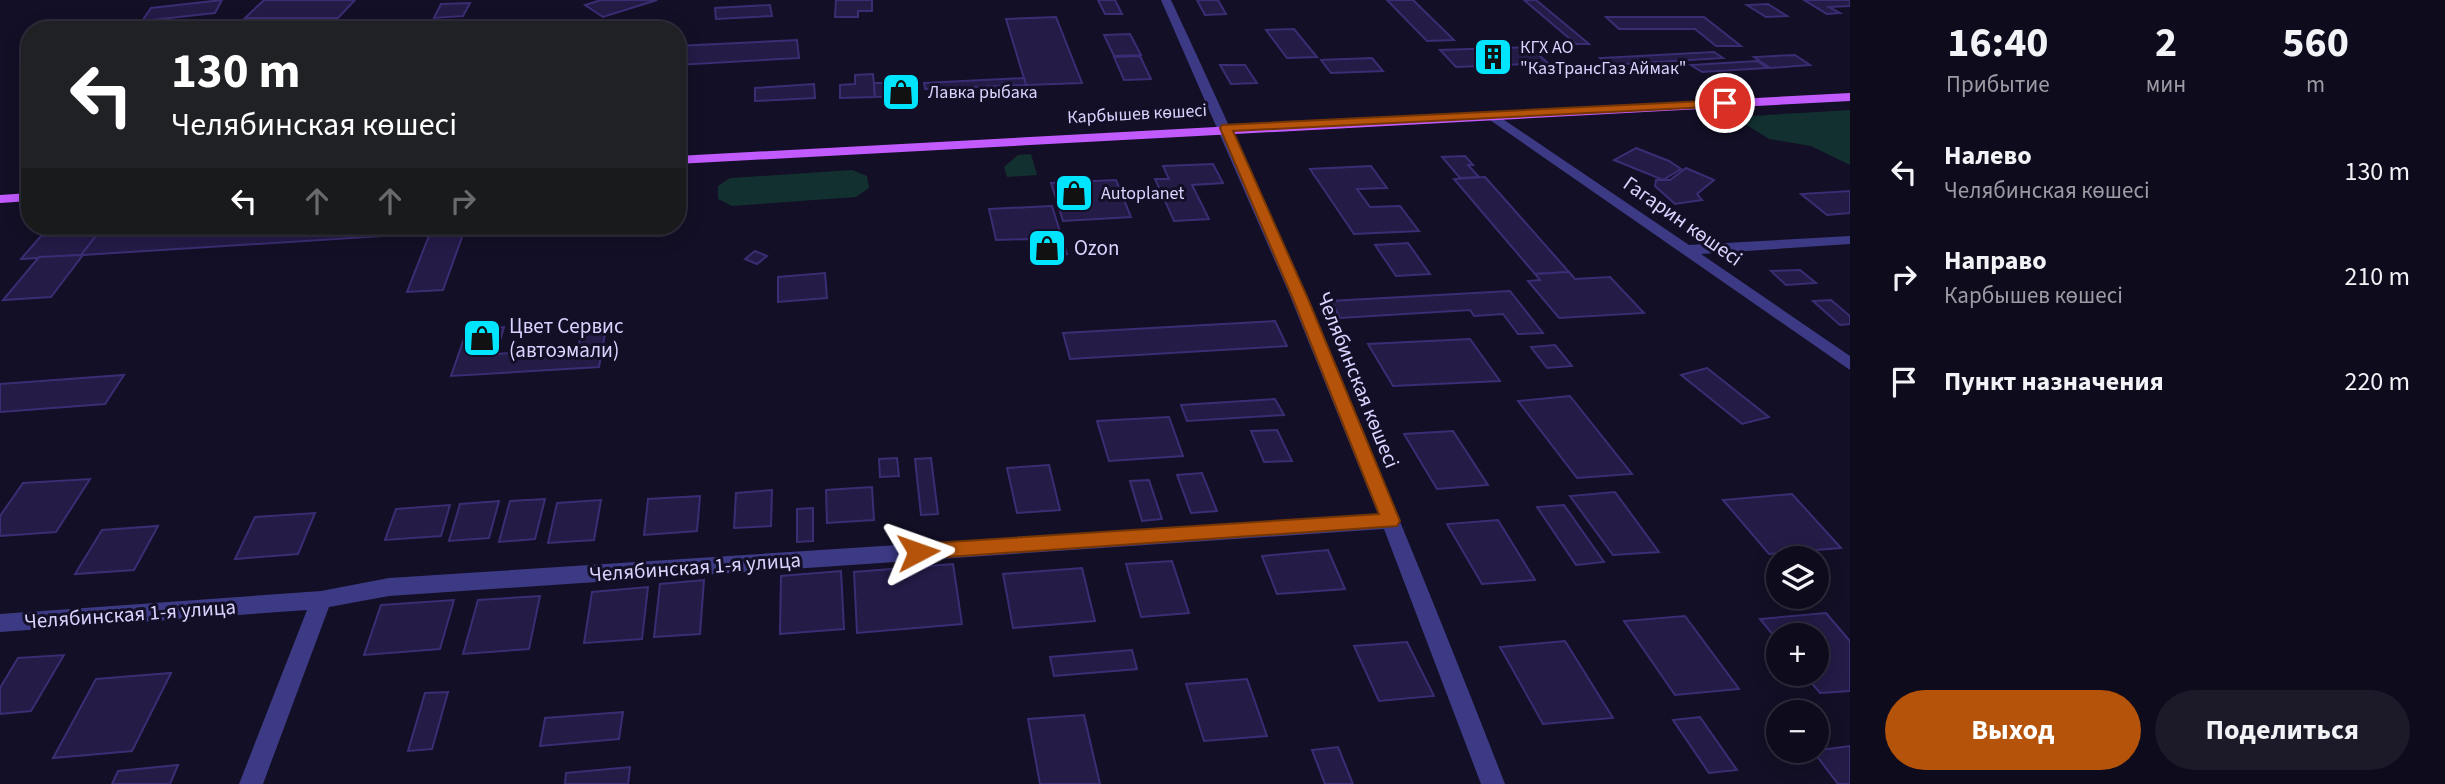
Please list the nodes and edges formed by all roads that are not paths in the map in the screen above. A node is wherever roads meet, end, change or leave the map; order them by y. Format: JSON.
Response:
{"nodes":[{"id":1,"x":1166,"y":0,"type":"edge"},
{"id":2,"x":1850,"y":97,"type":"edge"},
{"id":3,"x":1491,"y":115,"type":"junction"},
{"id":4,"x":1226,"y":128,"type":"junction"},
{"id":5,"x":686,"y":159,"type":"edge"},
{"id":6,"x":21,"y":198,"type":"edge"},
{"id":7,"x":0,"y":199,"type":"edge"},
{"id":8,"x":1850,"y":240,"type":"edge"},
{"id":9,"x":1688,"y":250,"type":"junction"},
{"id":10,"x":1850,"y":364,"type":"edge"},
{"id":11,"x":1391,"y":521,"type":"junction"},
{"id":12,"x":321,"y":600,"type":"junction"},
{"id":13,"x":0,"y":623,"type":"edge"},
{"id":14,"x":251,"y":784,"type":"edge"},
{"id":15,"x":1493,"y":784,"type":"edge"}],
"edges":[{"from":1,"to":4,"type":"street","name":"Челябинская көшесі"},
{"from":2,"to":3,"type":"main road","name":"Карбышев көшесі"},
{"from":3,"to":4,"type":"main road","name":"Карбышев көшесі"},
{"from":3,"to":9,"type":"street","name":"Гагарин көшесі"},
{"from":4,"to":5,"type":"main road","name":"Карбышев көшесі"},
{"from":4,"to":11,"type":"street","name":"Челябинская көшесі"},
{"from":6,"to":7,"type":"main road"},
{"from":8,"to":9,"type":"street"},
{"from":9,"to":10,"type":"street","name":"Гагарин көшесі"},
{"from":11,"to":12,"type":"street","name":"Челябинская 1-я улица"},
{"from":11,"to":15,"type":"street","name":"Челябинская көшесі"},
{"from":12,"to":13,"type":"street","name":"Челябинская 1-я улица"},
{"from":12,"to":14,"type":"street"}]}
